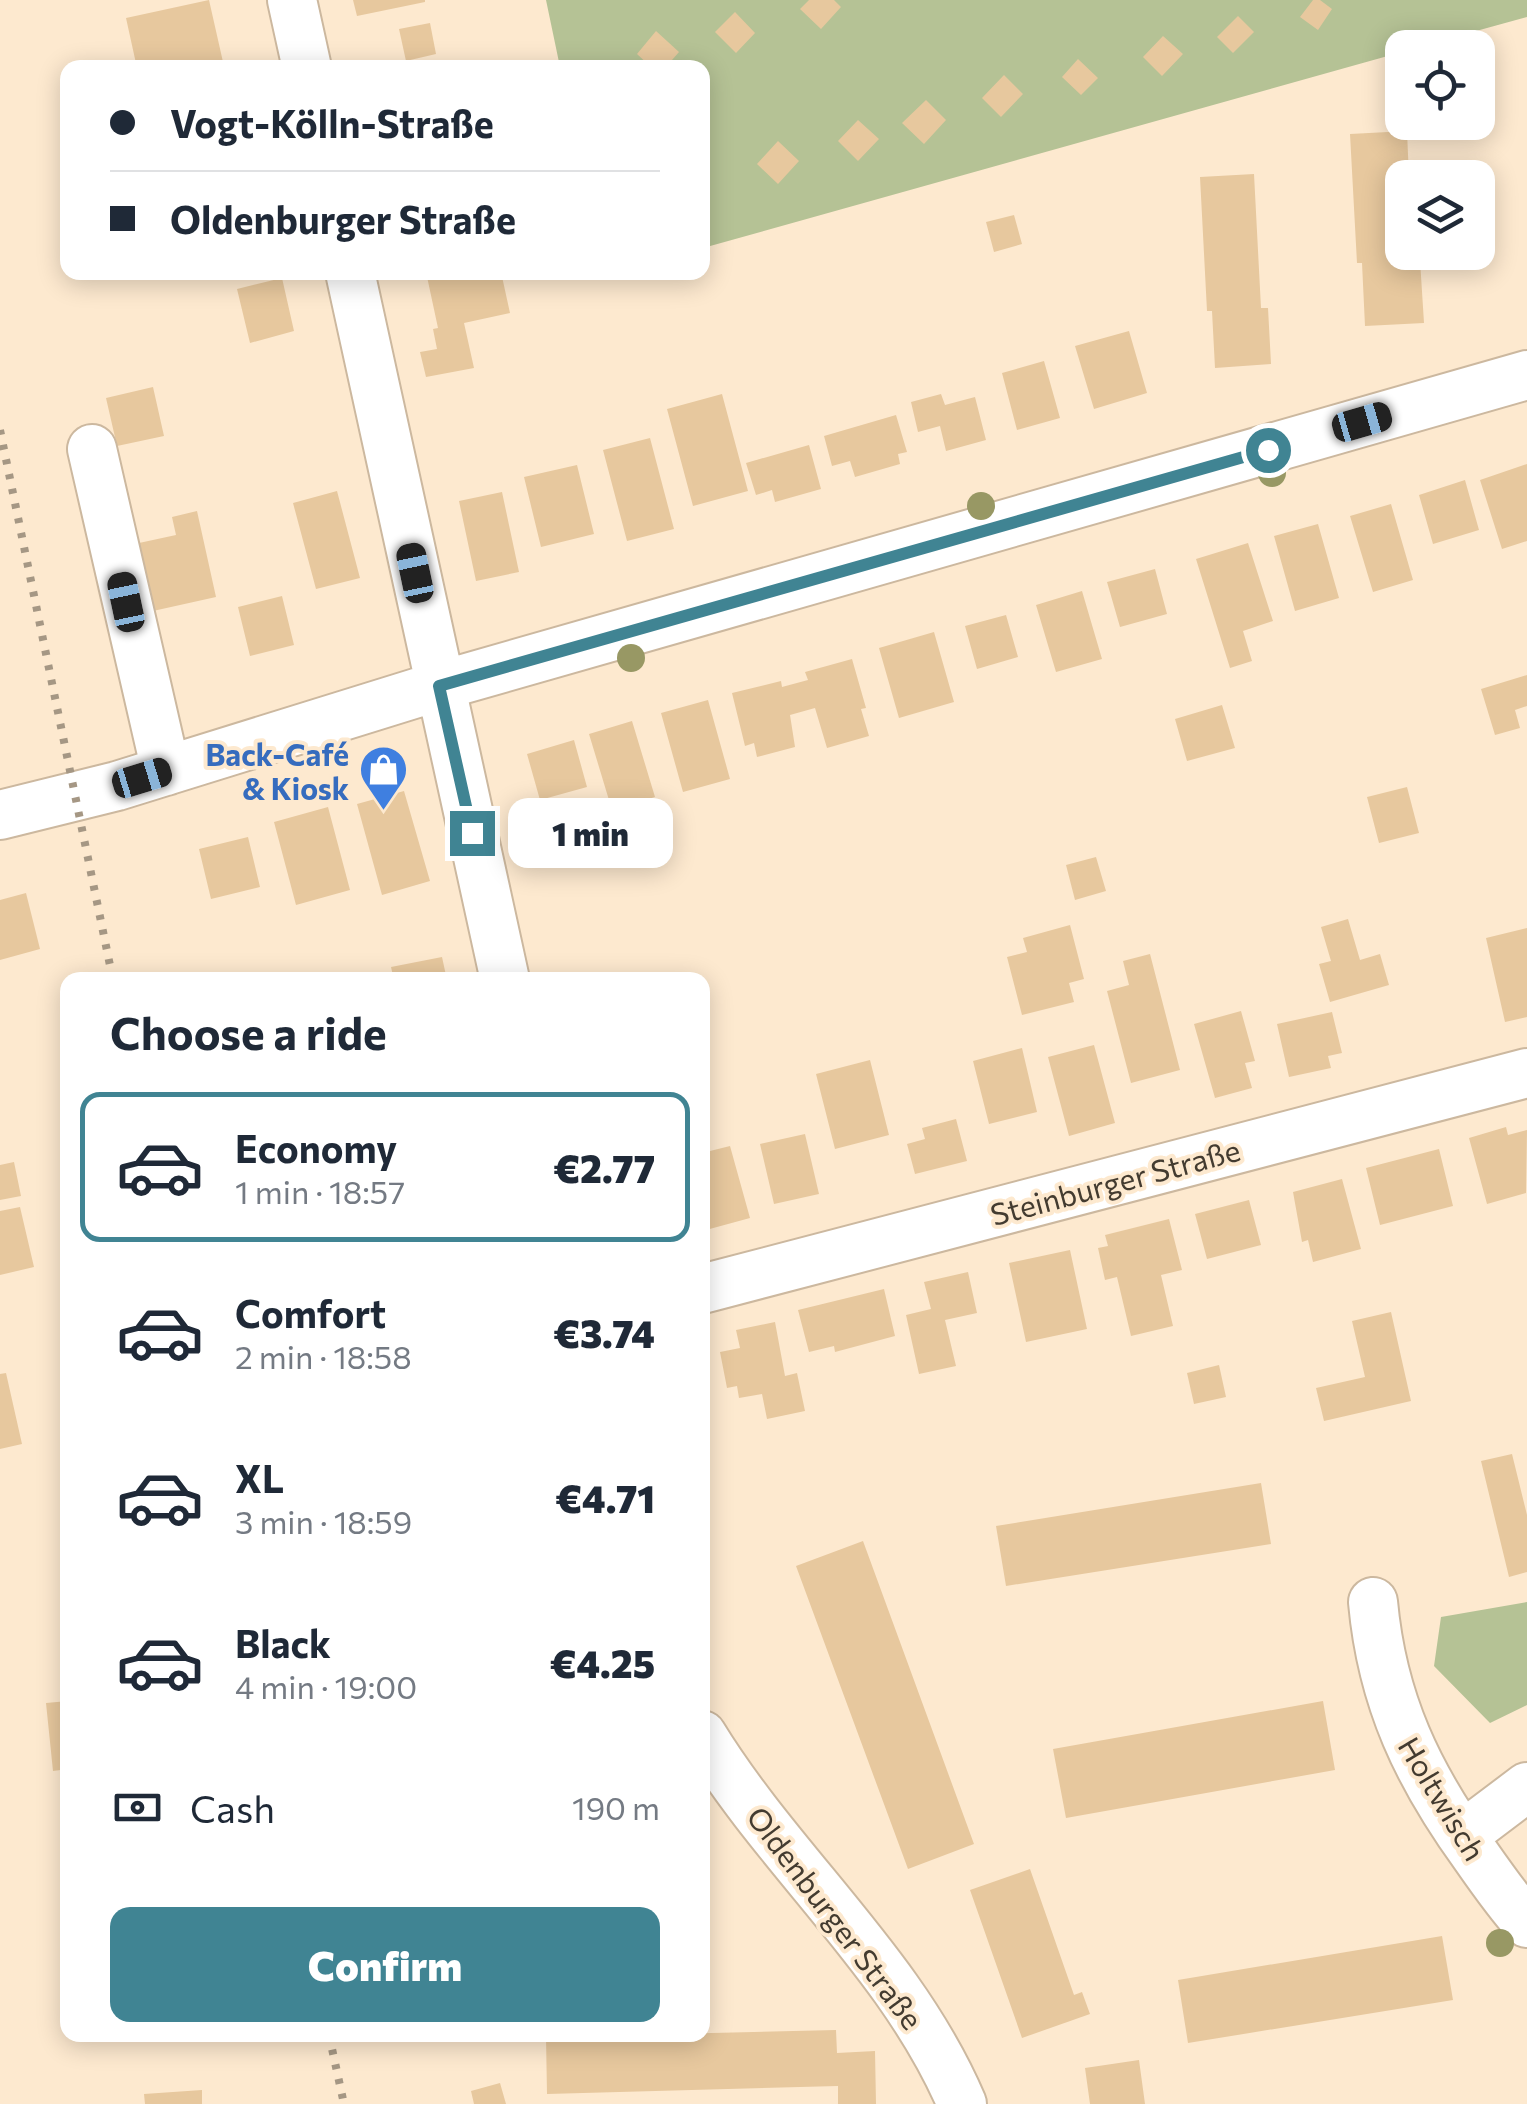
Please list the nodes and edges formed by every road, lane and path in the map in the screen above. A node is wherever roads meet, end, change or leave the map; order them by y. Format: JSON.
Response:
{"nodes":[{"id":1,"x":292,"y":0,"type":"edge"},
{"id":2,"x":304,"y":60,"type":"edge"},
{"id":3,"x":352,"y":280,"type":"edge"},
{"id":4,"x":1527,"y":375,"type":"edge"},
{"id":5,"x":92,"y":449,"type":"dead end"},
{"id":6,"x":439,"y":686,"type":"junction"},
{"id":7,"x":166,"y":771,"type":"junction"},
{"id":8,"x":0,"y":815,"type":"edge"},
{"id":9,"x":504,"y":972,"type":"edge"},
{"id":10,"x":1527,"y":1072,"type":"edge"},
{"id":11,"x":710,"y":1288,"type":"edge"},
{"id":12,"x":1373,"y":1602,"type":"dead end"},
{"id":13,"x":710,"y":1748,"type":"edge"},
{"id":14,"x":1527,"y":1787,"type":"edge"},
{"id":15,"x":1462,"y":1836,"type":"junction"},
{"id":16,"x":1527,"y":1923,"type":"edge"},
{"id":17,"x":962,"y":2104,"type":"edge"}],
"edges":[{"from":1,"to":2,"type":"street"},
{"from":3,"to":6,"type":"street"},
{"from":4,"to":6,"type":"street"},
{"from":5,"to":7,"type":"street"},
{"from":6,"to":7,"type":"street"},
{"from":6,"to":9,"type":"street"},
{"from":7,"to":8,"type":"street"},
{"from":10,"to":11,"type":"street","name":"Steinburger Straße"},
{"from":12,"to":15,"type":"street","name":"Holtwisch"},
{"from":13,"to":17,"type":"street","name":"Oldenburger Straße"},
{"from":14,"to":15,"type":"street"},
{"from":15,"to":16,"type":"street","name":"Holtwisch"}]}
